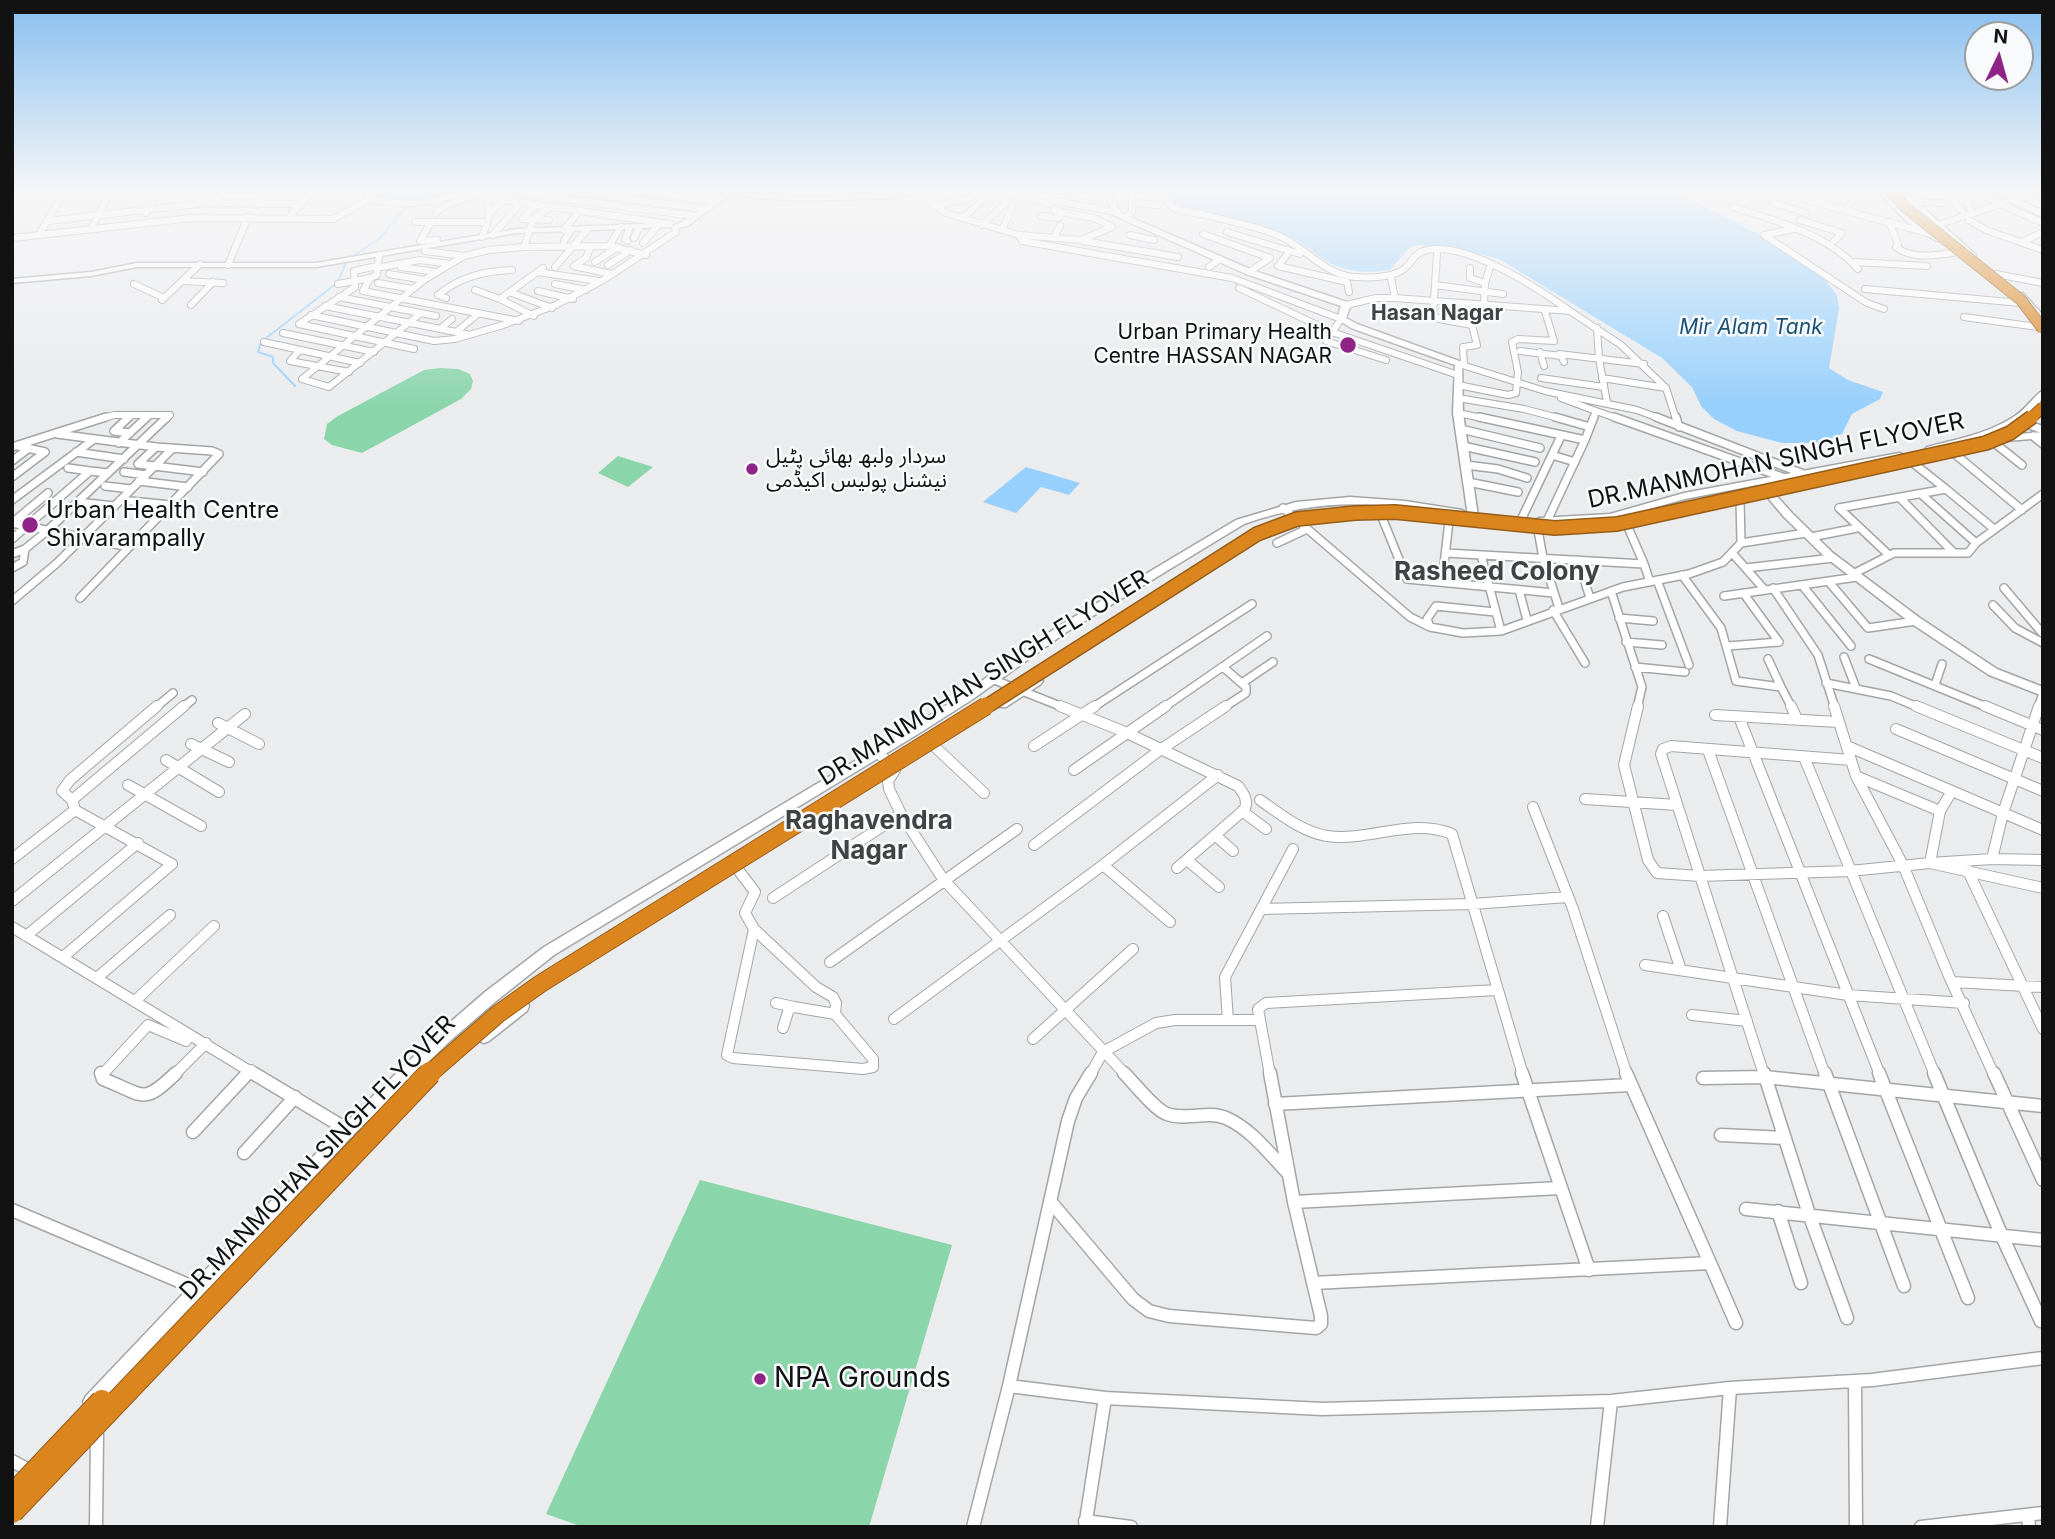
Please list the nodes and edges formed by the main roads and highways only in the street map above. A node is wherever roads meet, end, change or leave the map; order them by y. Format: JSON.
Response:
{"nodes":[{"id":1,"x":1975,"y":263,"type":"edge"},
{"id":2,"x":2042,"y":325,"type":"edge"},
{"id":3,"x":2043,"y":400,"type":"edge"},
{"id":4,"x":2043,"y":408,"type":"edge"},
{"id":5,"x":12,"y":1496,"type":"edge"},
{"id":6,"x":12,"y":1512,"type":"edge"}],
"edges":[{"from":1,"to":2,"type":"highway","bridge":true},
{"from":3,"to":5,"type":"highway","name":"DR.MANMOHAN SINGH FLYOVER","bridge":true},
{"from":4,"to":6,"type":"highway","name":"DR.MANMOHAN SINGH FLYOVER","bridge":true}]}
